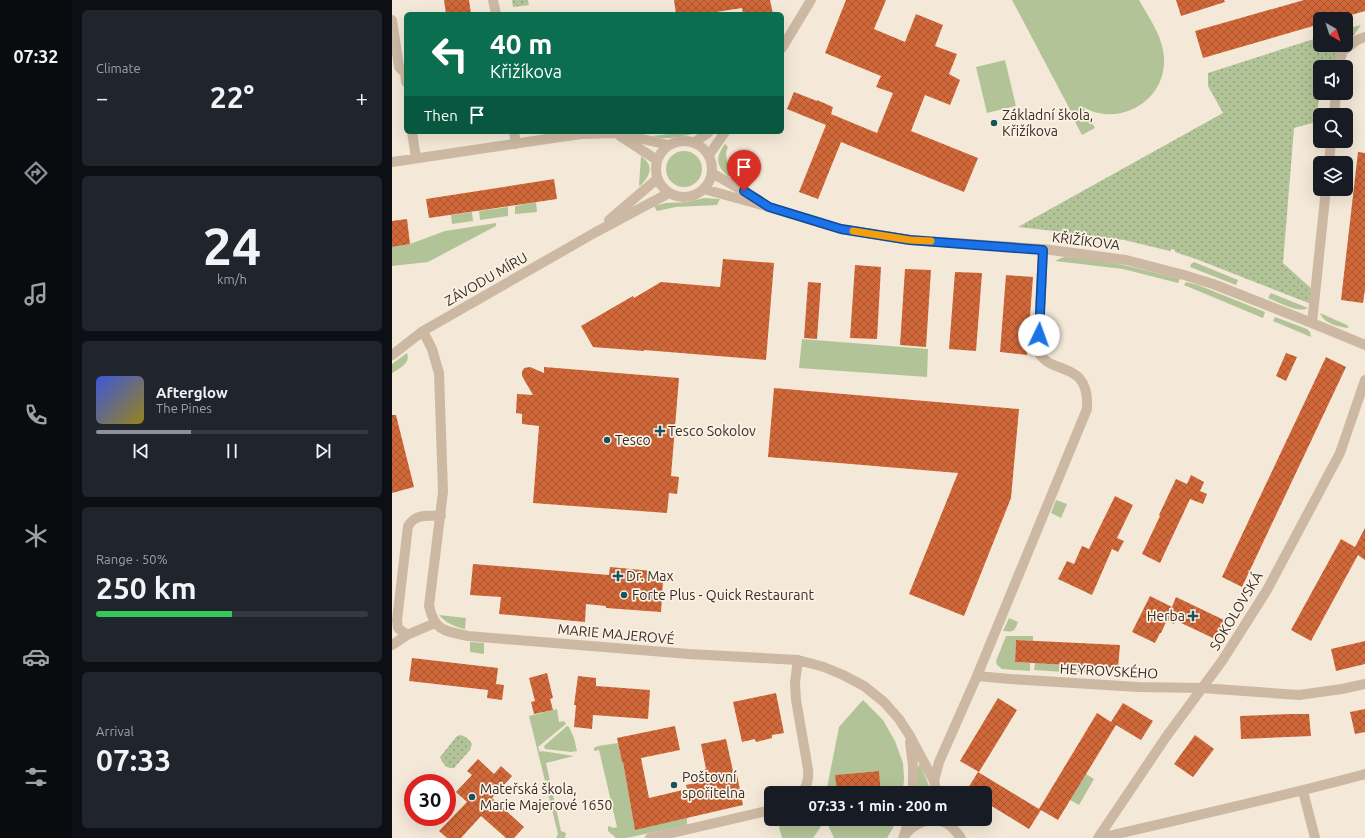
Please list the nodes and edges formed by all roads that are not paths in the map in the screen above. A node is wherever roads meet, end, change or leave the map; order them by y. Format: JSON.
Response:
{"nodes":[{"id":1,"x":493,"y":0,"type":"edge"},
{"id":2,"x":811,"y":0,"type":"edge"},
{"id":3,"x":496,"y":12,"type":"edge"},
{"id":4,"x":392,"y":20,"type":"edge"},
{"id":5,"x":1365,"y":37,"type":"edge"},
{"id":6,"x":784,"y":43,"type":"edge"},
{"id":7,"x":1340,"y":60,"type":"edge"},
{"id":8,"x":404,"y":72,"type":"edge"},
{"id":9,"x":412,"y":134,"type":"edge"},
{"id":10,"x":514,"y":134,"type":"edge"},
{"id":11,"x":581,"y":134,"type":"edge"},
{"id":12,"x":618,"y":134,"type":"edge"},
{"id":13,"x":621,"y":134,"type":"edge"},
{"id":14,"x":706,"y":134,"type":"edge"},
{"id":15,"x":724,"y":134,"type":"edge"},
{"id":16,"x":695,"y":142,"type":"junction"},
{"id":17,"x":516,"y":144,"type":"junction"},
{"id":18,"x":668,"y":145,"type":"junction"},
{"id":19,"x":709,"y":155,"type":"junction"},
{"id":20,"x":416,"y":158,"type":"junction"},
{"id":21,"x":657,"y":160,"type":"junction"},
{"id":22,"x":392,"y":162,"type":"edge"},
{"id":23,"x":712,"y":173,"type":"junction"},
{"id":24,"x":657,"y":179,"type":"junction"},
{"id":25,"x":704,"y":189,"type":"junction"},
{"id":26,"x":669,"y":193,"type":"junction"},
{"id":27,"x":1325,"y":196,"type":"edge"},
{"id":28,"x":769,"y":207,"type":"junction"},
{"id":29,"x":596,"y":232,"type":"junction"},
{"id":30,"x":1043,"y":250,"type":"junction"},
{"id":31,"x":1312,"y":323,"type":"junction"},
{"id":32,"x":423,"y":331,"type":"junction"},
{"id":33,"x":1365,"y":345,"type":"edge"},
{"id":34,"x":392,"y":354,"type":"edge"},
{"id":35,"x":1365,"y":380,"type":"edge"},
{"id":36,"x":440,"y":516,"type":"junction"},
{"id":37,"x":435,"y":623,"type":"junction"},
{"id":38,"x":407,"y":635,"type":"junction"},
{"id":39,"x":392,"y":645,"type":"edge"},
{"id":40,"x":798,"y":660,"type":"junction"},
{"id":41,"x":978,"y":676,"type":"junction"},
{"id":42,"x":1365,"y":684,"type":"edge"},
{"id":43,"x":1202,"y":688,"type":"junction"},
{"id":44,"x":910,"y":736,"type":"junction"},
{"id":45,"x":1365,"y":774,"type":"edge"},
{"id":46,"x":934,"y":781,"type":"junction"},
{"id":47,"x":806,"y":786,"type":"edge"},
{"id":48,"x":913,"y":786,"type":"edge"},
{"id":49,"x":935,"y":786,"type":"edge"},
{"id":50,"x":1303,"y":791,"type":"junction"},
{"id":51,"x":764,"y":812,"type":"edge"},
{"id":52,"x":907,"y":826,"type":"edge"},
{"id":53,"x":914,"y":826,"type":"edge"},
{"id":54,"x":950,"y":826,"type":"edge"},
{"id":55,"x":904,"y":837,"type":"edge"},
{"id":56,"x":650,"y":838,"type":"edge"},
{"id":57,"x":961,"y":838,"type":"edge"},
{"id":58,"x":1099,"y":838,"type":"edge"},
{"id":59,"x":1315,"y":838,"type":"edge"}],
"edges":[{"from":1,"to":3,"type":"street"},
{"from":2,"to":6,"type":"street"},
{"from":4,"to":8,"type":"street"},
{"from":5,"to":7,"type":"street"},
{"from":9,"to":20,"type":"street"},
{"from":10,"to":17,"type":"street"},
{"from":11,"to":17,"type":"street"},
{"from":12,"to":21,"type":"street"},
{"from":13,"to":18,"type":"street"},
{"from":14,"to":16,"type":"street"},
{"from":15,"to":19,"type":"street"},
{"from":16,"to":18,"type":"street"},
{"from":16,"to":19,"type":"street"},
{"from":17,"to":20,"type":"street"},
{"from":18,"to":21,"type":"street"},
{"from":19,"to":23,"type":"street"},
{"from":20,"to":22,"type":"street"},
{"from":21,"to":24,"type":"street"},
{"from":23,"to":25,"type":"street"},
{"from":23,"to":28,"type":"street","name":"KŘIŽÍKOVA"},
{"from":24,"to":26,"type":"street"},
{"from":24,"to":29,"type":"street","name":"ZÁVODU MÍRU"},
{"from":25,"to":26,"type":"street"},
{"from":25,"to":28,"type":"street","name":"KŘIŽÍKOVA"},
{"from":26,"to":29,"type":"street","name":"ZÁVODU MÍRU"},
{"from":27,"to":31,"type":"street"},
{"from":28,"to":30,"type":"street","name":"KŘIŽÍKOVA"},
{"from":29,"to":32,"type":"street","name":"ZÁVODU MÍRU"},
{"from":30,"to":31,"type":"street","name":"KŘIŽÍKOVA"},
{"from":30,"to":41,"type":"street"},
{"from":31,"to":33,"type":"street","name":"KŘIŽÍKOVA"},
{"from":32,"to":34,"type":"street","name":"ZÁVODU MÍRU"},
{"from":32,"to":36,"type":"street"},
{"from":35,"to":43,"type":"street","name":"SOKOLOVSKÁ"},
{"from":36,"to":37,"type":"street"},
{"from":36,"to":38,"type":"street"},
{"from":37,"to":38,"type":"street"},
{"from":37,"to":40,"type":"street","name":"MARIE MAJEROVÉ"},
{"from":38,"to":39,"type":"street"},
{"from":40,"to":44,"type":"street","name":"MARIE MAJEROVÉ"},
{"from":40,"to":47,"type":"street"},
{"from":41,"to":43,"type":"street","name":"HEYROVSKÉHO"},
{"from":41,"to":46,"type":"street"},
{"from":42,"to":43,"type":"street","name":"HEYROVSKÉHO"},
{"from":43,"to":58,"type":"street","name":"SOKOLOVSKÁ"},
{"from":44,"to":46,"type":"street"},
{"from":44,"to":48,"type":"street","name":"MARIE MAJEROVÉ"},
{"from":45,"to":50,"type":"street"},
{"from":46,"to":49,"type":"street"},
{"from":50,"to":58,"type":"street"},
{"from":50,"to":59,"type":"street"},
{"from":51,"to":56,"type":"street"},
{"from":52,"to":55,"type":"street"},
{"from":53,"to":55,"type":"street"},
{"from":54,"to":57,"type":"street"}]}
